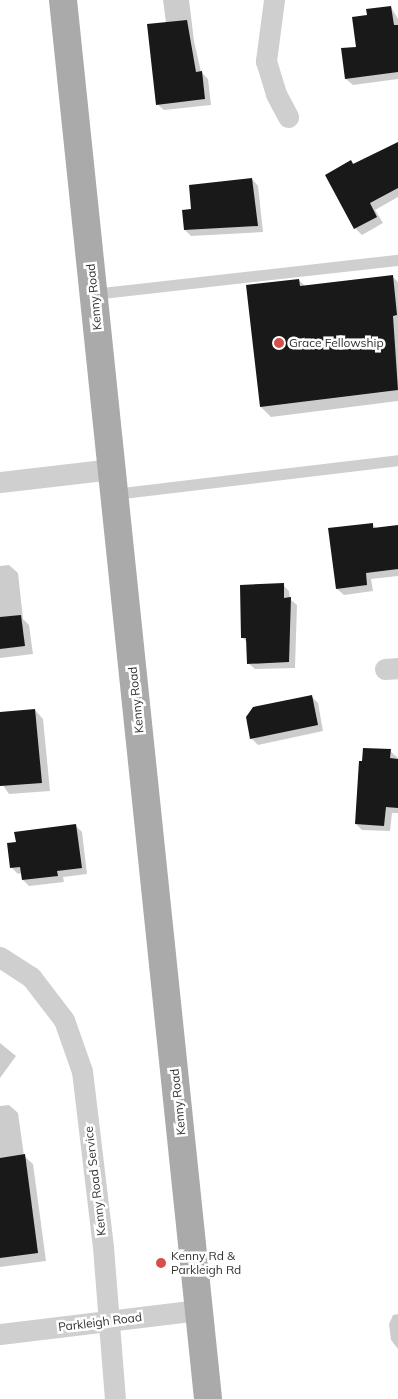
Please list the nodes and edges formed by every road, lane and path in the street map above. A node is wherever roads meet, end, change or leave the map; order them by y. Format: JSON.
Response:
{"nodes":[{"id":1,"x":63,"y":0,"type":"edge"},
{"id":2,"x":274,"y":0,"type":"edge"},
{"id":3,"x":288,"y":117,"type":"dead end"},
{"id":4,"x":398,"y":260,"type":"edge"},
{"id":5,"x":93,"y":294,"type":"junction"},
{"id":6,"x":398,"y":460,"type":"edge"},
{"id":7,"x":0,"y":482,"type":"edge"},
{"id":8,"x":113,"y":482,"type":"junction"},
{"id":9,"x":0,"y":957,"type":"edge"},
{"id":10,"x":199,"y":1310,"type":"junction"},
{"id":11,"x":109,"y":1320,"type":"junction"},
{"id":12,"x":0,"y":1334,"type":"edge"},
{"id":13,"x":115,"y":1399,"type":"edge"},
{"id":14,"x":208,"y":1399,"type":"edge"}],
"edges":[{"from":1,"to":5,"type":"main road","name":"Kenny Road"},
{"from":2,"to":3,"type":"street"},
{"from":4,"to":5,"type":"lane"},
{"from":5,"to":8,"type":"main road","name":"Kenny Road"},
{"from":6,"to":8,"type":"lane"},
{"from":7,"to":8,"type":"street"},
{"from":8,"to":10,"type":"main road","name":"Kenny Road"},
{"from":9,"to":11,"type":"street","name":"Kenny Road Service"},
{"from":10,"to":11,"type":"street","name":"Parkleigh Road"},
{"from":10,"to":14,"type":"main road","name":"Kenny Road"},
{"from":11,"to":12,"type":"street","name":"Parkleigh Road"},
{"from":11,"to":13,"type":"street","name":"Kenny Road Service"}]}
